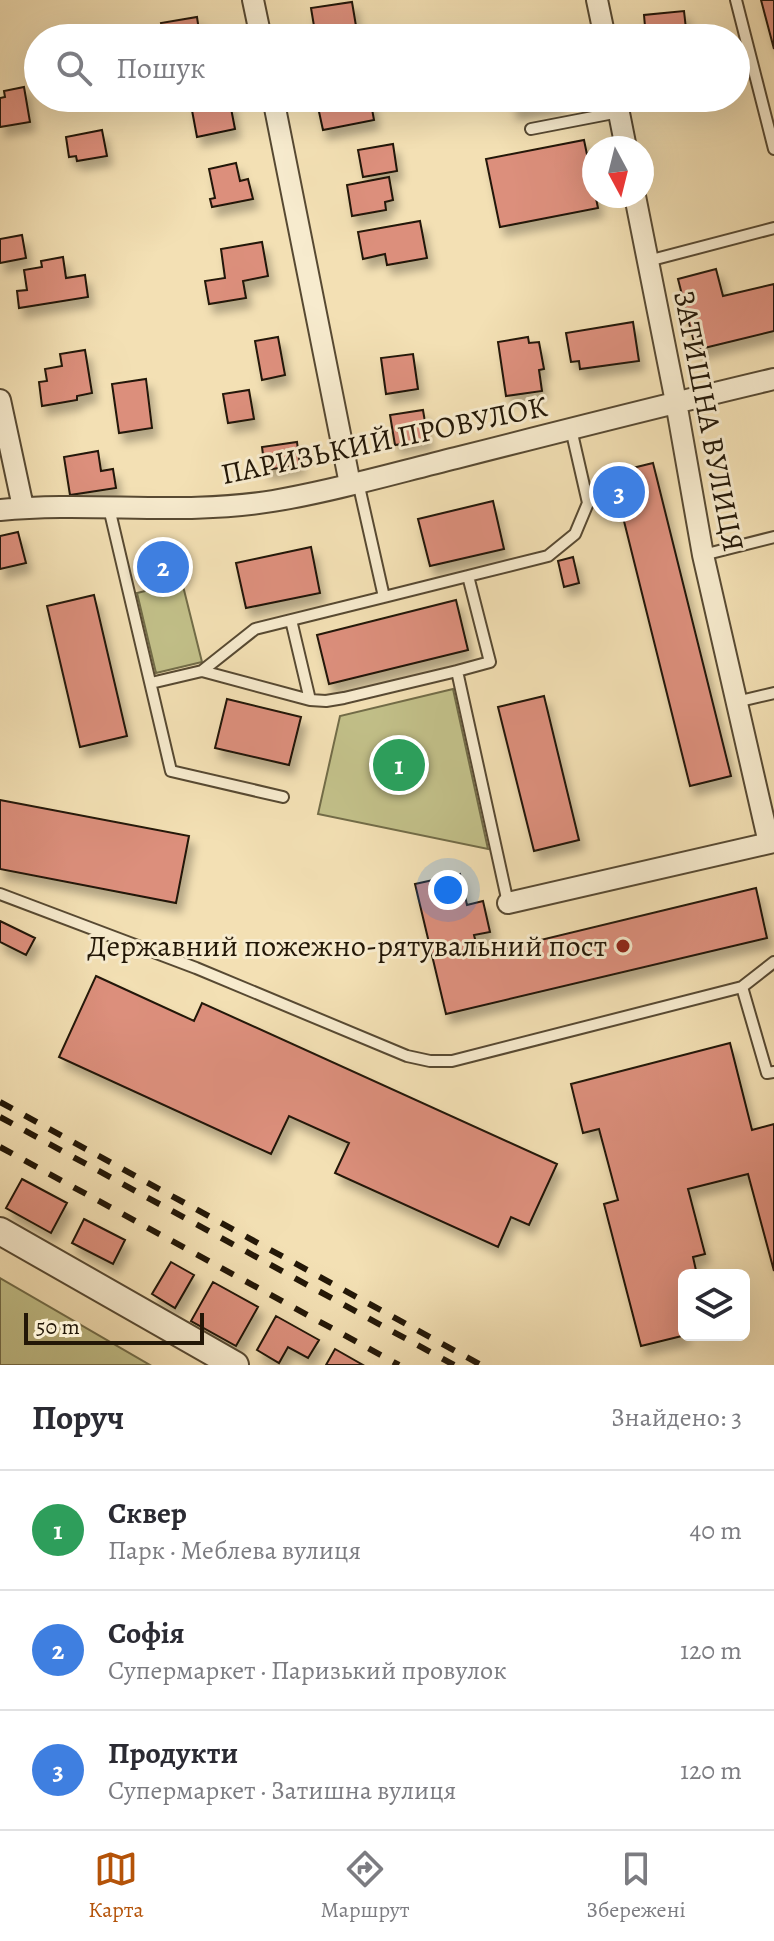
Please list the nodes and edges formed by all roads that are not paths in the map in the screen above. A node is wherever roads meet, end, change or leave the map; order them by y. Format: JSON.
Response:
{"nodes":[{"id":1,"x":253,"y":0,"type":"edge"},
{"id":2,"x":597,"y":0,"type":"edge"},
{"id":3,"x":736,"y":0,"type":"edge"},
{"id":4,"x":258,"y":24,"type":"edge"},
{"id":5,"x":602,"y":24,"type":"edge"},
{"id":6,"x":742,"y":24,"type":"edge"},
{"id":7,"x":750,"y":55,"type":"edge"},
{"id":8,"x":276,"y":112,"type":"edge"},
{"id":9,"x":593,"y":112,"type":"edge"},
{"id":10,"x":619,"y":112,"type":"edge"},
{"id":11,"x":531,"y":129,"type":"dead end"},
{"id":12,"x":624,"y":136,"type":"edge"},
{"id":13,"x":774,"y":149,"type":"edge"},
{"id":14,"x":637,"y":208,"type":"edge"},
{"id":15,"x":774,"y":228,"type":"edge"},
{"id":16,"x":648,"y":261,"type":"junction"},
{"id":17,"x":774,"y":379,"type":"edge"},
{"id":18,"x":0,"y":400,"type":"edge"},
{"id":19,"x":676,"y":402,"type":"junction"},
{"id":20,"x":571,"y":429,"type":"junction"},
{"id":21,"x":354,"y":483,"type":"junction"},
{"id":22,"x":23,"y":507,"type":"junction"},
{"id":23,"x":109,"y":508,"type":"junction"},
{"id":24,"x":0,"y":510,"type":"edge"},
{"id":25,"x":774,"y":537,"type":"edge"},
{"id":26,"x":703,"y":555,"type":"junction"},
{"id":27,"x":468,"y":576,"type":"junction"},
{"id":28,"x":384,"y":597,"type":"junction"},
{"id":29,"x":291,"y":620,"type":"junction"},
{"id":30,"x":202,"y":671,"type":"junction"},
{"id":31,"x":457,"y":671,"type":"junction"},
{"id":32,"x":151,"y":683,"type":"junction"},
{"id":33,"x":774,"y":693,"type":"edge"},
{"id":34,"x":310,"y":700,"type":"junction"},
{"id":35,"x":736,"y":702,"type":"junction"},
{"id":36,"x":283,"y":797,"type":"dead end"},
{"id":37,"x":772,"y":843,"type":"edge"},
{"id":38,"x":0,"y":894,"type":"edge"},
{"id":39,"x":508,"y":903,"type":"joint"},
{"id":40,"x":774,"y":962,"type":"edge"},
{"id":41,"x":742,"y":987,"type":"junction"},
{"id":42,"x":774,"y":1072,"type":"edge"},
{"id":43,"x":0,"y":1231,"type":"edge"},
{"id":44,"x":235,"y":1365,"type":"edge"}],
"edges":[{"from":1,"to":4,"type":"street"},
{"from":2,"to":5,"type":"street"},
{"from":3,"to":6,"type":"lane"},
{"from":7,"to":13,"type":"lane"},
{"from":8,"to":21,"type":"street"},
{"from":9,"to":11,"type":"lane"},
{"from":10,"to":12,"type":"street"},
{"from":14,"to":16,"type":"street","name":"ЗАТИШНА ВУЛИЦЯ"},
{"from":15,"to":16,"type":"lane"},
{"from":16,"to":19,"type":"street","name":"ЗАТИШНА ВУЛИЦЯ"},
{"from":17,"to":19,"type":"street","name":"ПАРИЗЬКИЙ ПРОВУЛОК"},
{"from":18,"to":22,"type":"street"},
{"from":19,"to":20,"type":"street","name":"ПАРИЗЬКИЙ ПРОВУЛОК"},
{"from":19,"to":26,"type":"street","name":"ЗАТИШНА ВУЛИЦЯ"},
{"from":20,"to":21,"type":"street","name":"ПАРИЗЬКИЙ ПРОВУЛОК"},
{"from":20,"to":27,"type":"lane"},
{"from":21,"to":23,"type":"street","name":"ПАРИЗЬКИЙ ПРОВУЛОК"},
{"from":21,"to":28,"type":"lane"},
{"from":22,"to":23,"type":"street","name":"ПАРИЗЬКИЙ ПРОВУЛОК"},
{"from":22,"to":24,"type":"street","name":"ПАРИЗЬКИЙ ПРОВУЛОК"},
{"from":23,"to":32,"type":"lane"},
{"from":25,"to":26,"type":"lane"},
{"from":26,"to":35,"type":"street","name":"ЗАТИШНА ВУЛИЦЯ"},
{"from":27,"to":28,"type":"lane"},
{"from":27,"to":31,"type":"lane"},
{"from":28,"to":29,"type":"lane"},
{"from":29,"to":30,"type":"lane"},
{"from":29,"to":34,"type":"lane"},
{"from":30,"to":32,"type":"lane"},
{"from":30,"to":34,"type":"lane"},
{"from":31,"to":34,"type":"lane"},
{"from":31,"to":39,"type":"lane"},
{"from":32,"to":36,"type":"lane"},
{"from":33,"to":35,"type":"lane"},
{"from":35,"to":37,"type":"street","name":"ЗАТИШНА ВУЛИЦЯ"},
{"from":37,"to":39,"type":"street"},
{"from":38,"to":41,"type":"lane"},
{"from":40,"to":41,"type":"lane"},
{"from":41,"to":42,"type":"lane"},
{"from":43,"to":44,"type":"street"}]}
